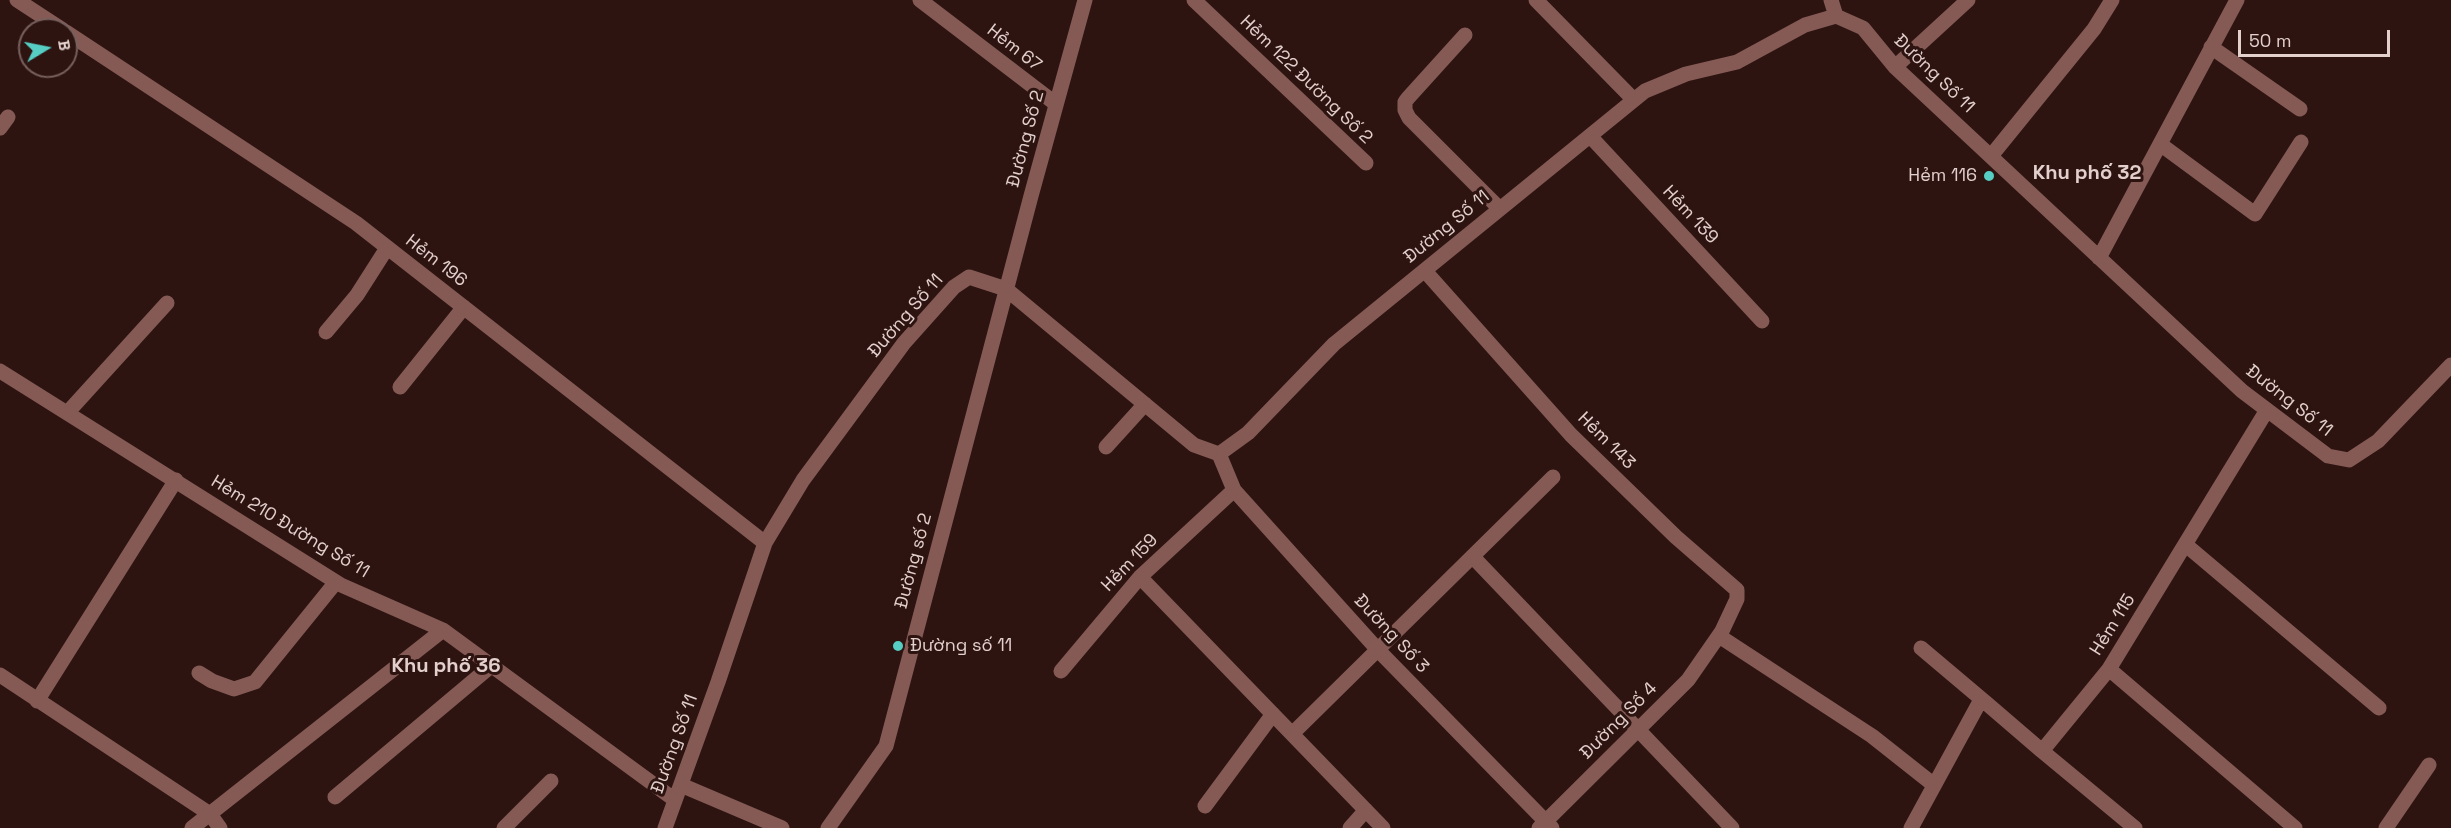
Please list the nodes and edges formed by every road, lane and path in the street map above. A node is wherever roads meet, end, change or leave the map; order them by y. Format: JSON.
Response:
{"nodes":[{"id":1,"x":17,"y":0,"type":"edge"},
{"id":2,"x":920,"y":0,"type":"edge"},
{"id":3,"x":1085,"y":0,"type":"edge"},
{"id":4,"x":1194,"y":0,"type":"edge"},
{"id":5,"x":1536,"y":0,"type":"edge"},
{"id":6,"x":1832,"y":0,"type":"edge"},
{"id":7,"x":1968,"y":0,"type":"edge"},
{"id":8,"x":2112,"y":0,"type":"edge"},
{"id":9,"x":2237,"y":0,"type":"edge"},
{"id":10,"x":1836,"y":16,"type":"junction"},
{"id":11,"x":44,"y":18,"type":"edge"},
{"id":12,"x":1465,"y":35,"type":"dead end"},
{"id":13,"x":78,"y":40,"type":"edge"},
{"id":14,"x":2211,"y":47,"type":"junction"},
{"id":15,"x":1895,"y":67,"type":"junction"},
{"id":16,"x":1634,"y":100,"type":"junction"},
{"id":17,"x":1056,"y":104,"type":"junction"},
{"id":18,"x":2300,"y":109,"type":"dead end"},
{"id":19,"x":1590,"y":136,"type":"junction"},
{"id":20,"x":2301,"y":142,"type":"dead end"},
{"id":21,"x":2160,"y":144,"type":"junction"},
{"id":22,"x":1991,"y":156,"type":"junction"},
{"id":23,"x":1366,"y":164,"type":"dead end"},
{"id":24,"x":1500,"y":209,"type":"junction"},
{"id":25,"x":387,"y":248,"type":"junction"},
{"id":26,"x":2098,"y":258,"type":"junction"},
{"id":27,"x":1425,"y":271,"type":"junction"},
{"id":28,"x":1006,"y":289,"type":"junction"},
{"id":29,"x":167,"y":303,"type":"dead end"},
{"id":30,"x":464,"y":307,"type":"junction"},
{"id":31,"x":1762,"y":321,"type":"dead end"},
{"id":32,"x":326,"y":332,"type":"dead end"},
{"id":33,"x":2451,"y":365,"type":"edge"},
{"id":34,"x":0,"y":371,"type":"edge"},
{"id":35,"x":400,"y":387,"type":"dead end"},
{"id":36,"x":1145,"y":404,"type":"junction"},
{"id":37,"x":2267,"y":410,"type":"junction"},
{"id":38,"x":68,"y":412,"type":"junction"},
{"id":39,"x":1106,"y":447,"type":"dead end"},
{"id":40,"x":1219,"y":454,"type":"junction"},
{"id":41,"x":1553,"y":477,"type":"dead end"},
{"id":42,"x":176,"y":480,"type":"junction"},
{"id":43,"x":1234,"y":490,"type":"junction"},
{"id":44,"x":765,"y":543,"type":"junction"},
{"id":45,"x":2186,"y":545,"type":"junction"},
{"id":46,"x":1473,"y":557,"type":"junction"},
{"id":47,"x":1140,"y":578,"type":"junction"},
{"id":48,"x":336,"y":582,"type":"junction"},
{"id":49,"x":442,"y":630,"type":"junction"},
{"id":50,"x":1719,"y":636,"type":"junction"},
{"id":51,"x":1921,"y":648,"type":"dead end"},
{"id":52,"x":1378,"y":650,"type":"junction"},
{"id":53,"x":491,"y":666,"type":"junction"},
{"id":54,"x":2109,"y":669,"type":"junction"},
{"id":55,"x":1061,"y":671,"type":"dead end"},
{"id":56,"x":199,"y":674,"type":"dead end"},
{"id":57,"x":0,"y":675,"type":"edge"},
{"id":58,"x":37,"y":701,"type":"junction"},
{"id":59,"x":1985,"y":702,"type":"junction"},
{"id":60,"x":2379,"y":708,"type":"dead end"},
{"id":61,"x":1273,"y":714,"type":"junction"},
{"id":62,"x":1637,"y":729,"type":"junction"},
{"id":63,"x":1292,"y":734,"type":"junction"},
{"id":64,"x":2042,"y":751,"type":"junction"},
{"id":65,"x":2429,"y":765,"type":"dead end"},
{"id":66,"x":550,"y":781,"type":"dead end"},
{"id":67,"x":681,"y":785,"type":"junction"},
{"id":68,"x":1934,"y":785,"type":"junction"},
{"id":69,"x":335,"y":797,"type":"dead end"},
{"id":70,"x":675,"y":800,"type":"junction"},
{"id":71,"x":1205,"y":806,"type":"dead end"},
{"id":72,"x":1366,"y":810,"type":"junction"},
{"id":73,"x":210,"y":814,"type":"junction"},
{"id":74,"x":1545,"y":826,"type":"edge"},
{"id":75,"x":1727,"y":826,"type":"edge"},
{"id":76,"x":192,"y":828,"type":"edge"},
{"id":77,"x":220,"y":828,"type":"edge"},
{"id":78,"x":504,"y":828,"type":"edge"},
{"id":79,"x":665,"y":828,"type":"edge"},
{"id":80,"x":782,"y":828,"type":"edge"},
{"id":81,"x":828,"y":828,"type":"edge"},
{"id":82,"x":1350,"y":828,"type":"edge"},
{"id":83,"x":1383,"y":828,"type":"edge"},
{"id":84,"x":1911,"y":828,"type":"edge"},
{"id":85,"x":2134,"y":828,"type":"edge"},
{"id":86,"x":2295,"y":828,"type":"edge"},
{"id":87,"x":2386,"y":828,"type":"edge"}],
"edges":[{"from":1,"to":11,"type":"street","name":"Hẻm 196"},
{"from":2,"to":17,"type":"street","name":"Hẻm 67"},
{"from":3,"to":17,"type":"street","name":"Đường Số 2"},
{"from":4,"to":23,"type":"street","name":"Hẻm 122 Đường Số 2"},
{"from":5,"to":16,"type":"street"},
{"from":6,"to":10,"type":"street"},
{"from":7,"to":15,"type":"street"},
{"from":8,"to":22,"type":"street"},
{"from":9,"to":14,"type":"street"},
{"from":10,"to":15,"type":"street","name":"Đường Số 11"},
{"from":10,"to":16,"type":"street","name":"Đường Số 11"},
{"from":12,"to":24,"type":"street"},
{"from":13,"to":25,"type":"street","name":"Hẻm 196"},
{"from":14,"to":18,"type":"street"},
{"from":14,"to":21,"type":"street"},
{"from":15,"to":22,"type":"street","name":"Đường Số 11"},
{"from":16,"to":19,"type":"street","name":"Đường Số 11"},
{"from":17,"to":28,"type":"street","name":"Đường Số 2"},
{"from":19,"to":24,"type":"street","name":"Đường Số 11"},
{"from":19,"to":31,"type":"street","name":"Hẻm 139"},
{"from":20,"to":21,"type":"street"},
{"from":21,"to":26,"type":"street"},
{"from":22,"to":26,"type":"street","name":"Đường Số 11"},
{"from":24,"to":27,"type":"street","name":"Đường Số 11"},
{"from":25,"to":30,"type":"street","name":"Hẻm 196"},
{"from":25,"to":32,"type":"street"},
{"from":26,"to":37,"type":"street","name":"Đường Số 11"},
{"from":27,"to":40,"type":"street","name":"Đường Số 11"},
{"from":27,"to":50,"type":"street","name":"Hẻm 143"},
{"from":28,"to":36,"type":"street","name":"Đường Số 11"},
{"from":28,"to":44,"type":"street","name":"Đường Số 11"},
{"from":28,"to":81,"type":"street","name":"Đường số 2"},
{"from":29,"to":38,"type":"street"},
{"from":30,"to":35,"type":"street"},
{"from":30,"to":44,"type":"street","name":"Hẻm 196"},
{"from":33,"to":37,"type":"street","name":"Đường Số 11"},
{"from":34,"to":38,"type":"street","name":"Hẻm 210 Đường Số 11"},
{"from":36,"to":39,"type":"street"},
{"from":36,"to":40,"type":"street","name":"Đường Số 11"},
{"from":37,"to":45,"type":"street","name":"Hẻm 115"},
{"from":38,"to":42,"type":"street","name":"Hẻm 210 Đường Số 11"},
{"from":40,"to":43,"type":"street","name":"Đường Số 3"},
{"from":41,"to":46,"type":"street"},
{"from":42,"to":48,"type":"street","name":"Hẻm 210 Đường Số 11"},
{"from":42,"to":58,"type":"street"},
{"from":43,"to":47,"type":"street","name":"Hẻm 159"},
{"from":43,"to":52,"type":"street","name":"Đường Số 3"},
{"from":44,"to":67,"type":"street","name":"Đường Số 11"},
{"from":45,"to":54,"type":"street","name":"Hẻm 115"},
{"from":45,"to":60,"type":"street"},
{"from":46,"to":52,"type":"street"},
{"from":46,"to":62,"type":"street"},
{"from":47,"to":55,"type":"street","name":"Hẻm 159"},
{"from":47,"to":61,"type":"street"},
{"from":48,"to":49,"type":"street","name":"Hẻm 210 Đường Số 11"},
{"from":48,"to":56,"type":"street"},
{"from":49,"to":53,"type":"street","name":"Hẻm 210 Đường Số 11"},
{"from":49,"to":73,"type":"street"},
{"from":50,"to":62,"type":"street","name":"Đường Số 4"},
{"from":50,"to":68,"type":"street"},
{"from":51,"to":59,"type":"street"},
{"from":52,"to":63,"type":"street"},
{"from":52,"to":74,"type":"street","name":"Đường Số 3"},
{"from":53,"to":69,"type":"street"},
{"from":53,"to":70,"type":"street","name":"Hẻm 210 Đường Số 11"},
{"from":54,"to":64,"type":"street","name":"Hẻm 115"},
{"from":54,"to":86,"type":"street"},
{"from":57,"to":58,"type":"street"},
{"from":58,"to":73,"type":"street"},
{"from":59,"to":64,"type":"street"},
{"from":59,"to":68,"type":"street"},
{"from":61,"to":63,"type":"street"},
{"from":61,"to":71,"type":"street"},
{"from":62,"to":74,"type":"street","name":"Đường Số 4"},
{"from":62,"to":75,"type":"street"},
{"from":63,"to":72,"type":"street"},
{"from":64,"to":85,"type":"street"},
{"from":65,"to":87,"type":"street"},
{"from":66,"to":78,"type":"street"},
{"from":67,"to":70,"type":"street","name":"Đường Số 11"},
{"from":67,"to":80,"type":"street"},
{"from":68,"to":84,"type":"street"},
{"from":70,"to":79,"type":"street","name":"Đường Số 11"},
{"from":72,"to":82,"type":"street"},
{"from":72,"to":83,"type":"street"},
{"from":73,"to":76,"type":"street"},
{"from":73,"to":77,"type":"street"}]}
